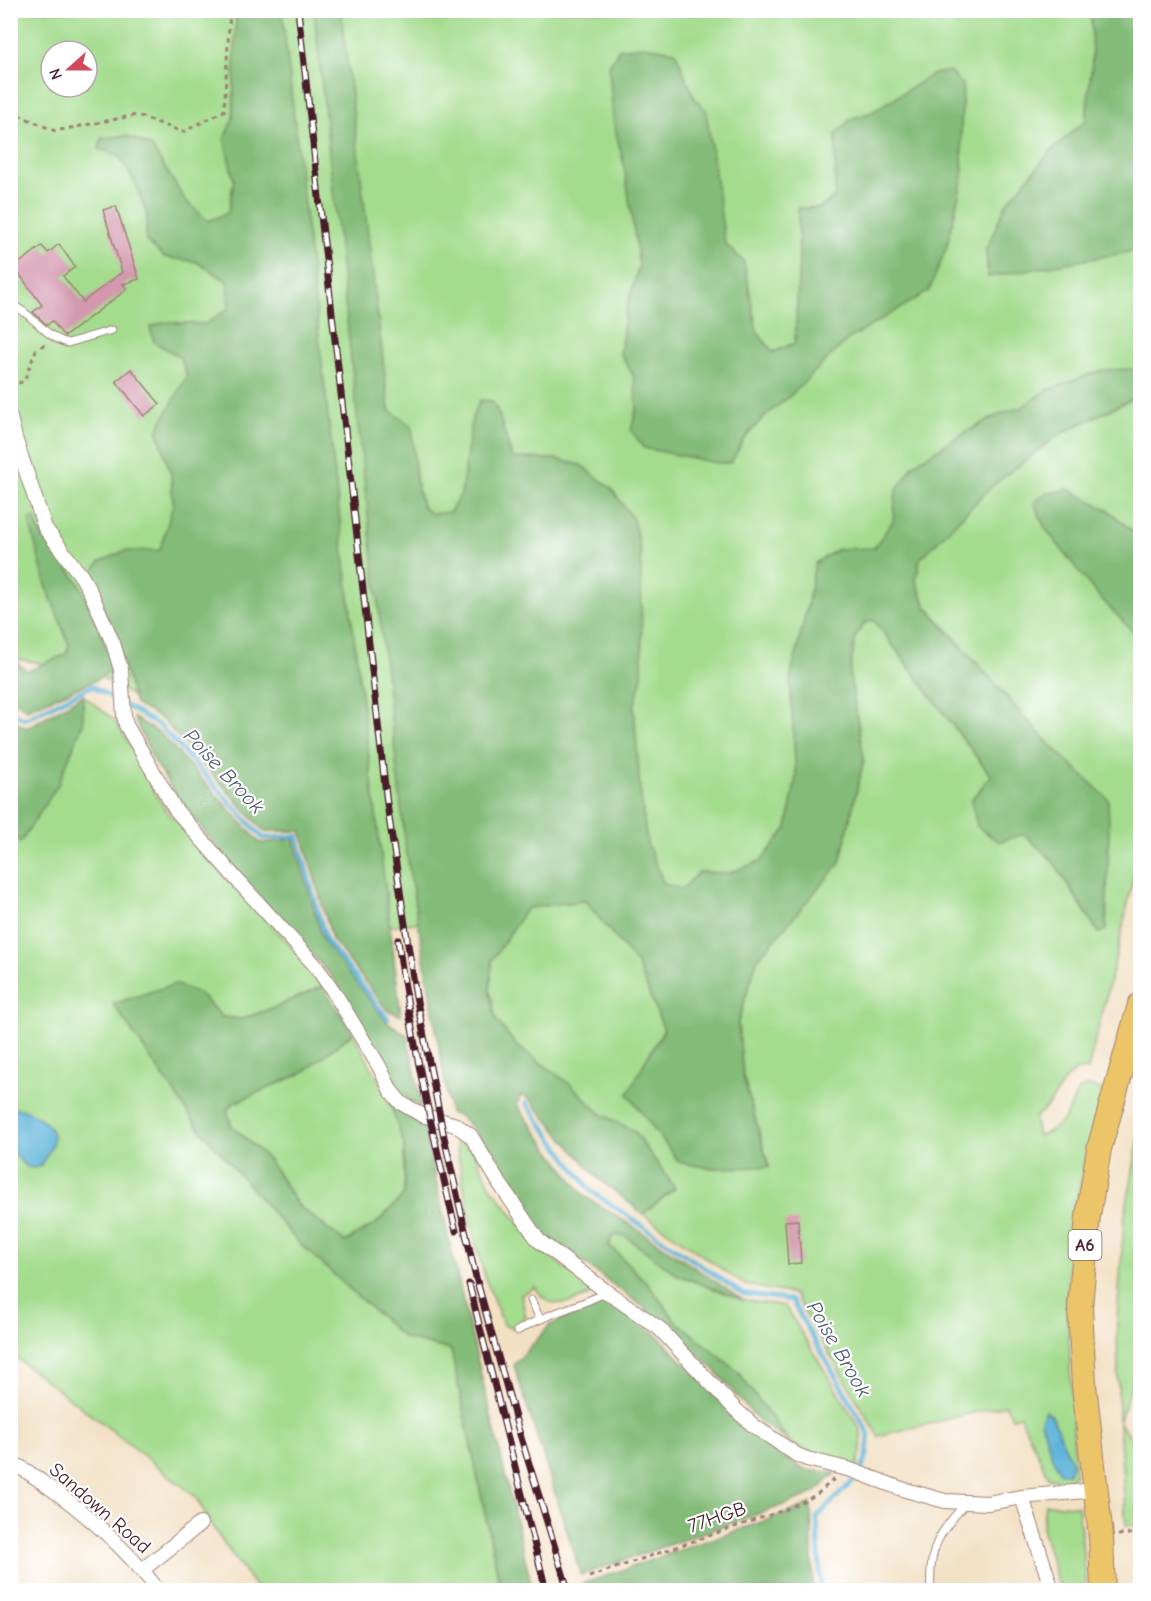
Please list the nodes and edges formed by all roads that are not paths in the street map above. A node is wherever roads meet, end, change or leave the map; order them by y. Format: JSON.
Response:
{"nodes":[{"id":1,"x":10,"y":304,"type":"edge"},
{"id":2,"x":112,"y":330,"type":"dead end"},
{"id":3,"x":10,"y":417,"type":"edge"},
{"id":4,"x":1140,"y":1005,"type":"edge"},
{"id":5,"x":607,"y":1292,"type":"junction"},
{"id":6,"x":531,"y":1300,"type":"dead end"},
{"id":7,"x":540,"y":1319,"type":"junction"},
{"id":8,"x":517,"y":1331,"type":"dead end"},
{"id":9,"x":10,"y":1462,"type":"edge"},
{"id":10,"x":1095,"y":1490,"type":"junction"},
{"id":11,"x":1022,"y":1497,"type":"junction"},
{"id":12,"x":967,"y":1502,"type":"junction"},
{"id":13,"x":200,"y":1524,"type":"dead end"},
{"id":14,"x":142,"y":1570,"type":"junction"},
{"id":15,"x":1140,"y":1588,"type":"edge"},
{"id":16,"x":158,"y":1590,"type":"edge"},
{"id":17,"x":931,"y":1590,"type":"edge"},
{"id":18,"x":1052,"y":1590,"type":"edge"},
{"id":19,"x":1103,"y":1590,"type":"edge"},
{"id":20,"x":1136,"y":1590,"type":"edge"}],
"edges":[{"from":1,"to":2,"type":"lane"},
{"from":3,"to":5,"type":"street"},
{"from":4,"to":10,"type":"highway","number":"A6"},
{"from":5,"to":7,"type":"lane"},
{"from":5,"to":12,"type":"street"},
{"from":6,"to":7,"type":"lane"},
{"from":7,"to":8,"type":"lane"},
{"from":9,"to":14,"type":"street","name":"Sandown Road"},
{"from":10,"to":11,"type":"street"},
{"from":10,"to":19,"type":"highway","number":"A6"},
{"from":11,"to":12,"type":"street"},
{"from":11,"to":18,"type":"street"},
{"from":12,"to":17,"type":"lane"},
{"from":13,"to":14,"type":"street"},
{"from":14,"to":16,"type":"street","name":"Sandown Road"},
{"from":15,"to":20,"type":"street"}]}
